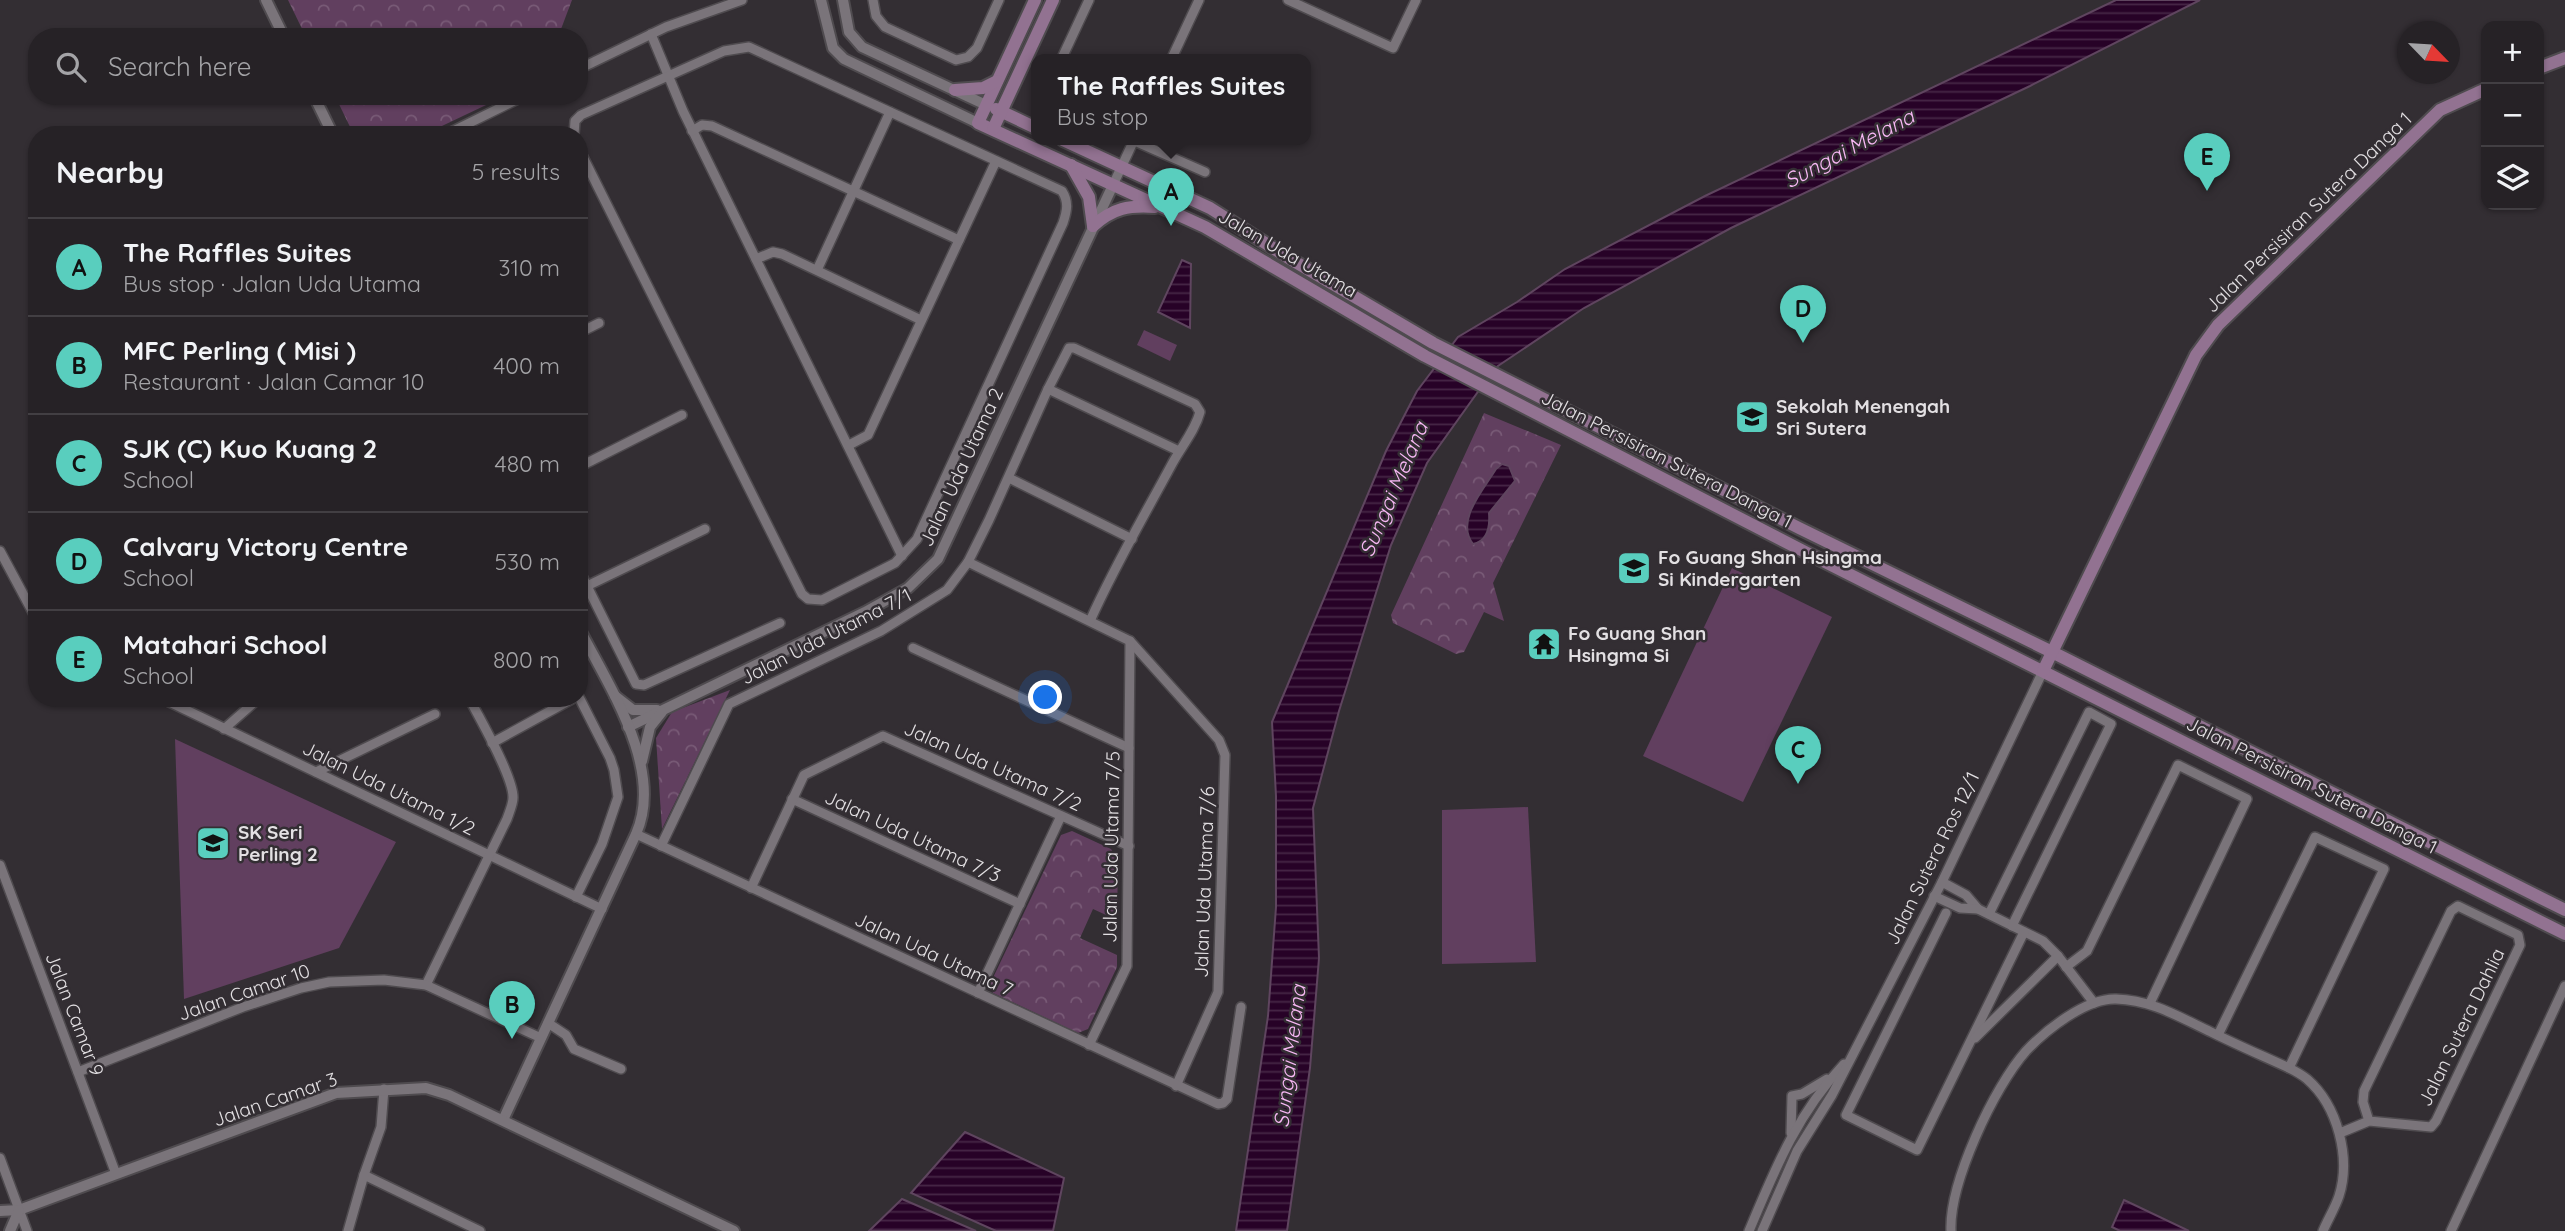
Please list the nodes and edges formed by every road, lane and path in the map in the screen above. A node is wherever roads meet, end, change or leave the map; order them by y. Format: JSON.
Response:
{"nodes":[{"id":1,"x":266,"y":0,"type":"edge"},
{"id":2,"x":742,"y":0,"type":"edge"},
{"id":3,"x":821,"y":0,"type":"edge"},
{"id":4,"x":843,"y":0,"type":"edge"},
{"id":5,"x":873,"y":0,"type":"edge"},
{"id":6,"x":999,"y":0,"type":"edge"},
{"id":7,"x":1035,"y":0,"type":"edge"},
{"id":8,"x":1053,"y":0,"type":"edge"},
{"id":9,"x":1089,"y":0,"type":"edge"},
{"id":10,"x":1199,"y":0,"type":"edge"},
{"id":11,"x":1288,"y":0,"type":"edge"},
{"id":12,"x":1416,"y":0,"type":"edge"},
{"id":13,"x":1306,"y":4,"type":"edge"},
{"id":14,"x":280,"y":28,"type":"edge"},
{"id":15,"x":651,"y":34,"type":"junction"},
{"id":16,"x":1064,"y":54,"type":"edge"},
{"id":17,"x":1176,"y":54,"type":"edge"},
{"id":18,"x":2565,"y":58,"type":"edge"},
{"id":19,"x":588,"y":65,"type":"edge"},
{"id":20,"x":2544,"y":66,"type":"edge"},
{"id":21,"x":668,"y":76,"type":"junction"},
{"id":22,"x":997,"y":81,"type":"junction"},
{"id":23,"x":1012,"y":89,"type":"junction"},
{"id":24,"x":955,"y":90,"type":"junction"},
{"id":25,"x":2481,"y":91,"type":"edge"},
{"id":26,"x":318,"y":105,"type":"edge"},
{"id":27,"x":506,"y":105,"type":"edge"},
{"id":28,"x":986,"y":105,"type":"junction"},
{"id":29,"x":890,"y":112,"type":"junction"},
{"id":30,"x":1001,"y":112,"type":"junction"},
{"id":31,"x":978,"y":123,"type":"junction"},
{"id":32,"x":1031,"y":125,"type":"edge"},
{"id":33,"x":329,"y":126,"type":"edge"},
{"id":34,"x":463,"y":126,"type":"edge"},
{"id":35,"x":575,"y":126,"type":"edge"},
{"id":36,"x":1031,"y":126,"type":"edge"},
{"id":37,"x":993,"y":129,"type":"junction"},
{"id":38,"x":692,"y":131,"type":"junction"},
{"id":39,"x":1073,"y":145,"type":"edge"},
{"id":40,"x":1131,"y":145,"type":"edge"},
{"id":41,"x":1144,"y":145,"type":"edge"},
{"id":42,"x":996,"y":161,"type":"junction"},
{"id":43,"x":1071,"y":165,"type":"junction"},
{"id":44,"x":588,"y":167,"type":"edge"},
{"id":45,"x":1121,"y":168,"type":"junction"},
{"id":46,"x":1205,"y":172,"type":"dead end"},
{"id":47,"x":1113,"y":185,"type":"junction"},
{"id":48,"x":853,"y":191,"type":"junction"},
{"id":49,"x":1163,"y":207,"type":"junction"},
{"id":50,"x":1093,"y":226,"type":"junction"},
{"id":51,"x":959,"y":240,"type":"junction"},
{"id":52,"x":756,"y":259,"type":"junction"},
{"id":53,"x":817,"y":270,"type":"junction"},
{"id":54,"x":921,"y":320,"type":"junction"},
{"id":55,"x":599,"y":323,"type":"dead end"},
{"id":56,"x":588,"y":328,"type":"edge"},
{"id":57,"x":1433,"y":343,"type":"joint"},
{"id":58,"x":1425,"y":356,"type":"joint"},
{"id":59,"x":1048,"y":389,"type":"junction"},
{"id":60,"x":682,"y":415,"type":"dead end"},
{"id":61,"x":849,"y":446,"type":"junction"},
{"id":62,"x":1179,"y":451,"type":"junction"},
{"id":63,"x":588,"y":462,"type":"edge"},
{"id":64,"x":1009,"y":478,"type":"junction"},
{"id":65,"x":705,"y":529,"type":"dead end"},
{"id":66,"x":1132,"y":539,"type":"junction"},
{"id":67,"x":0,"y":551,"type":"edge"},
{"id":68,"x":902,"y":556,"type":"junction"},
{"id":69,"x":968,"y":562,"type":"junction"},
{"id":70,"x":588,"y":586,"type":"edge"},
{"id":71,"x":588,"y":588,"type":"edge"},
{"id":72,"x":28,"y":603,"type":"edge"},
{"id":73,"x":1090,"y":621,"type":"junction"},
{"id":74,"x":780,"y":623,"type":"dead end"},
{"id":75,"x":1130,"y":641,"type":"junction"},
{"id":76,"x":588,"y":646,"type":"edge"},
{"id":77,"x":913,"y":648,"type":"dead end"},
{"id":78,"x":2052,"y":652,"type":"junction"},
{"id":79,"x":2043,"y":671,"type":"junction"},
{"id":80,"x":611,"y":692,"type":"junction"},
{"id":81,"x":179,"y":707,"type":"edge"},
{"id":82,"x":249,"y":707,"type":"edge"},
{"id":83,"x":474,"y":707,"type":"edge"},
{"id":84,"x":560,"y":707,"type":"edge"},
{"id":85,"x":582,"y":707,"type":"edge"},
{"id":86,"x":663,"y":710,"type":"junction"},
{"id":87,"x":435,"y":714,"type":"dead end"},
{"id":88,"x":628,"y":727,"type":"junction"},
{"id":89,"x":224,"y":729,"type":"junction"},
{"id":90,"x":492,"y":743,"type":"junction"},
{"id":91,"x":1129,"y":748,"type":"junction"},
{"id":92,"x":642,"y":765,"type":"junction"},
{"id":93,"x":316,"y":772,"type":"junction"},
{"id":94,"x":792,"y":799,"type":"junction"},
{"id":95,"x":1061,"y":816,"type":"junction"},
{"id":96,"x":636,"y":834,"type":"junction"},
{"id":97,"x":661,"y":846,"type":"junction"},
{"id":98,"x":1129,"y":846,"type":"junction"},
{"id":99,"x":489,"y":855,"type":"junction"},
{"id":100,"x":0,"y":865,"type":"edge"},
{"id":101,"x":1942,"y":882,"type":"junction"},
{"id":102,"x":751,"y":888,"type":"junction"},
{"id":103,"x":1934,"y":896,"type":"junction"},
{"id":104,"x":576,"y":897,"type":"junction"},
{"id":105,"x":1020,"y":904,"type":"junction"},
{"id":106,"x":602,"y":909,"type":"junction"},
{"id":107,"x":1978,"y":909,"type":"junction"},
{"id":108,"x":2565,"y":911,"type":"edge"},
{"id":109,"x":1946,"y":913,"type":"dead end"},
{"id":110,"x":1989,"y":914,"type":"junction"},
{"id":111,"x":2012,"y":926,"type":"junction"},
{"id":112,"x":2024,"y":932,"type":"junction"},
{"id":113,"x":2565,"y":934,"type":"edge"},
{"id":114,"x":2058,"y":956,"type":"junction"},
{"id":115,"x":2066,"y":967,"type":"junction"},
{"id":116,"x":426,"y":985,"type":"junction"},
{"id":117,"x":2565,"y":986,"type":"edge"},
{"id":118,"x":978,"y":993,"type":"junction"},
{"id":119,"x":2094,"y":1003,"type":"junction"},
{"id":120,"x":2150,"y":1003,"type":"junction"},
{"id":121,"x":1241,"y":1007,"type":"dead end"},
{"id":122,"x":548,"y":1023,"type":"junction"},
{"id":123,"x":2218,"y":1035,"type":"junction"},
{"id":124,"x":541,"y":1038,"type":"junction"},
{"id":125,"x":1969,"y":1044,"type":"junction"},
{"id":126,"x":1088,"y":1045,"type":"junction"},
{"id":127,"x":1850,"y":1058,"type":"junction"},
{"id":128,"x":2289,"y":1068,"type":"junction"},
{"id":129,"x":621,"y":1069,"type":"dead end"},
{"id":130,"x":78,"y":1072,"type":"junction"},
{"id":131,"x":1833,"y":1075,"type":"junction"},
{"id":132,"x":1176,"y":1086,"type":"junction"},
{"id":133,"x":384,"y":1089,"type":"junction"},
{"id":134,"x":1811,"y":1105,"type":"junction"},
{"id":135,"x":1823,"y":1110,"type":"junction"},
{"id":136,"x":503,"y":1120,"type":"junction"},
{"id":137,"x":2369,"y":1121,"type":"junction"},
{"id":138,"x":2340,"y":1133,"type":"junction"},
{"id":139,"x":1791,"y":1135,"type":"junction"},
{"id":140,"x":0,"y":1158,"type":"edge"},
{"id":141,"x":116,"y":1174,"type":"junction"},
{"id":142,"x":364,"y":1175,"type":"junction"},
{"id":143,"x":19,"y":1210,"type":"junction"},
{"id":144,"x":0,"y":1211,"type":"edge"},
{"id":145,"x":462,"y":1227,"type":"edge"},
{"id":146,"x":10,"y":1231,"type":"edge"},
{"id":147,"x":27,"y":1231,"type":"edge"},
{"id":148,"x":348,"y":1231,"type":"edge"},
{"id":149,"x":480,"y":1231,"type":"edge"},
{"id":150,"x":734,"y":1231,"type":"edge"},
{"id":151,"x":1749,"y":1231,"type":"edge"},
{"id":152,"x":1762,"y":1231,"type":"edge"},
{"id":153,"x":1951,"y":1231,"type":"edge"},
{"id":154,"x":2323,"y":1231,"type":"edge"},
{"id":155,"x":2451,"y":1231,"type":"edge"}],
"edges":[{"from":1,"to":14,"type":"street"},
{"from":2,"to":15,"type":"street"},
{"from":3,"to":31,"type":"street","name":"Jalan Uda Utama"},
{"from":4,"to":24,"type":"street"},
{"from":5,"to":6,"type":"street"},
{"from":7,"to":22,"type":"main road"},
{"from":8,"to":23,"type":"main road"},
{"from":9,"to":16,"type":"street"},
{"from":10,"to":17,"type":"street"},
{"from":11,"to":13,"type":"street"},
{"from":12,"to":13,"type":"street"},
{"from":15,"to":19,"type":"street"},
{"from":15,"to":21,"type":"street"},
{"from":18,"to":20,"type":"main road"},
{"from":21,"to":29,"type":"street"},
{"from":21,"to":35,"type":"street"},
{"from":21,"to":38,"type":"street"},
{"from":22,"to":24,"type":"main road"},
{"from":22,"to":28,"type":"main road"},
{"from":23,"to":30,"type":"main road"},
{"from":23,"to":32,"type":"main road"},
{"from":24,"to":28,"type":"street"},
{"from":25,"to":78,"type":"main road","name":"Jalan Persisiran Sutera Danga 1"},
{"from":26,"to":33,"type":"street"},
{"from":27,"to":34,"type":"street"},
{"from":28,"to":30,"type":"main road"},
{"from":28,"to":31,"type":"main road"},
{"from":29,"to":42,"type":"street"},
{"from":29,"to":48,"type":"street"},
{"from":30,"to":36,"type":"main road"},
{"from":30,"to":37,"type":"main road"},
{"from":31,"to":37,"type":"main road","name":"Jalan Uda Utama"},
{"from":37,"to":43,"type":"main road","name":"Jalan Uda Utama"},
{"from":38,"to":48,"type":"street"},
{"from":38,"to":52,"type":"street"},
{"from":39,"to":45,"type":"main road","name":"Jalan Uda Utama"},
{"from":40,"to":45,"type":"street"},
{"from":41,"to":46,"type":"street"},
{"from":42,"to":51,"type":"street"},
{"from":42,"to":68,"type":"street"},
{"from":43,"to":47,"type":"main road","name":"Jalan Uda Utama"},
{"from":43,"to":50,"type":"main road"},
{"from":44,"to":68,"type":"street"},
{"from":45,"to":47,"type":"street"},
{"from":45,"to":57,"type":"main road","name":"Jalan Uda Utama"},
{"from":47,"to":49,"type":"main road","name":"Jalan Uda Utama"},
{"from":47,"to":50,"type":"street","name":"Jalan Uda Utama 2"},
{"from":48,"to":51,"type":"street"},
{"from":48,"to":53,"type":"street"},
{"from":49,"to":50,"type":"main road"},
{"from":49,"to":58,"type":"main road","name":"Jalan Uda Utama"},
{"from":50,"to":86,"type":"street","name":"Jalan Uda Utama 2"},
{"from":51,"to":54,"type":"street"},
{"from":52,"to":53,"type":"street"},
{"from":52,"to":61,"type":"street"},
{"from":53,"to":54,"type":"street"},
{"from":54,"to":61,"type":"street"},
{"from":55,"to":56,"type":"street"},
{"from":57,"to":78,"type":"main road","name":"Jalan Persisiran Sutera Danga 1"},
{"from":58,"to":79,"type":"main road","name":"Jalan Persisiran Sutera Danga 1"},
{"from":59,"to":62,"type":"street"},
{"from":59,"to":62,"type":"street","name":"Jalan Uda Utama 7/1"},
{"from":59,"to":64,"type":"street","name":"Jalan Uda Utama 7/1"},
{"from":60,"to":63,"type":"street"},
{"from":61,"to":68,"type":"street"},
{"from":62,"to":66,"type":"street"},
{"from":64,"to":66,"type":"street"},
{"from":64,"to":69,"type":"street","name":"Jalan Uda Utama 7/1"},
{"from":65,"to":70,"type":"street"},
{"from":66,"to":73,"type":"street"},
{"from":67,"to":72,"type":"street"},
{"from":69,"to":73,"type":"street"},
{"from":69,"to":97,"type":"street","name":"Jalan Uda Utama 7/1"},
{"from":71,"to":74,"type":"street"},
{"from":73,"to":75,"type":"street"},
{"from":75,"to":91,"type":"street","name":"Jalan Uda Utama 7/5"},
{"from":75,"to":132,"type":"street","name":"Jalan Uda Utama 7/6"},
{"from":76,"to":80,"type":"street"},
{"from":77,"to":91,"type":"street"},
{"from":78,"to":79,"type":"main road","name":"Jalan Persisiran Sutera Danga 1"},
{"from":78,"to":108,"type":"main road","name":"Jalan Persisiran Sutera Danga 1"},
{"from":79,"to":101,"type":"street","name":"Jalan Sutera Ros 12/1"},
{"from":79,"to":113,"type":"main road","name":"Jalan Persisiran Sutera Danga 1"},
{"from":80,"to":86,"type":"street"},
{"from":80,"to":88,"type":"street"},
{"from":81,"to":89,"type":"street","name":"Jalan Uda Utama 1/2"},
{"from":82,"to":89,"type":"street"},
{"from":83,"to":90,"type":"street"},
{"from":84,"to":90,"type":"street"},
{"from":85,"to":104,"type":"street"},
{"from":86,"to":88,"type":"street","name":"Jalan Uda Utama 2"},
{"from":86,"to":92,"type":"street"},
{"from":87,"to":93,"type":"street"},
{"from":88,"to":92,"type":"street"},
{"from":89,"to":93,"type":"street","name":"Jalan Uda Utama 1/2"},
{"from":90,"to":99,"type":"street"},
{"from":91,"to":98,"type":"street","name":"Jalan Uda Utama 7/5"},
{"from":92,"to":96,"type":"street"},
{"from":93,"to":99,"type":"street","name":"Jalan Uda Utama 1/2"},
{"from":94,"to":95,"type":"street","name":"Jalan Uda Utama 7/2"},
{"from":94,"to":102,"type":"street","name":"Jalan Uda Utama 7/2"},
{"from":94,"to":105,"type":"street","name":"Jalan Uda Utama 7/3"},
{"from":95,"to":98,"type":"street","name":"Jalan Uda Utama 7/2"},
{"from":95,"to":105,"type":"street"},
{"from":96,"to":97,"type":"street","name":"Jalan Uda Utama 7"},
{"from":96,"to":106,"type":"street"},
{"from":97,"to":102,"type":"street","name":"Jalan Uda Utama 7"},
{"from":98,"to":126,"type":"street","name":"Jalan Uda Utama 7/5"},
{"from":99,"to":104,"type":"street","name":"Jalan Uda Utama 1/2"},
{"from":99,"to":116,"type":"street"},
{"from":100,"to":130,"type":"street","name":"Jalan Camar 9"},
{"from":101,"to":103,"type":"street","name":"Jalan Sutera Ros 12/1"},
{"from":101,"to":107,"type":"street"},
{"from":102,"to":118,"type":"street","name":"Jalan Uda Utama 7"},
{"from":103,"to":107,"type":"street"},
{"from":103,"to":127,"type":"street","name":"Jalan Sutera Ros 12/1"},
{"from":104,"to":106,"type":"street","name":"Jalan Uda Utama 1/2"},
{"from":105,"to":118,"type":"street"},
{"from":106,"to":122,"type":"street"},
{"from":107,"to":110,"type":"street"},
{"from":109,"to":125,"type":"street","name":"Jalan Sutera Ros 12/1"},
{"from":110,"to":111,"type":"street"},
{"from":110,"to":111,"type":"street"},
{"from":111,"to":112,"type":"street"},
{"from":112,"to":114,"type":"street"},
{"from":112,"to":125,"type":"street"},
{"from":114,"to":115,"type":"street"},
{"from":114,"to":125,"type":"street"},
{"from":115,"to":119,"type":"street"},
{"from":115,"to":120,"type":"street"},
{"from":116,"to":124,"type":"street","name":"Jalan Camar 10"},
{"from":116,"to":130,"type":"street","name":"Jalan Camar 10"},
{"from":117,"to":155,"type":"street"},
{"from":118,"to":126,"type":"street","name":"Jalan Uda Utama 7"},
{"from":119,"to":120,"type":"street"},
{"from":119,"to":153,"type":"street"},
{"from":120,"to":123,"type":"street"},
{"from":121,"to":132,"type":"street","name":"Jalan Uda Utama 7"},
{"from":122,"to":124,"type":"street"},
{"from":122,"to":129,"type":"street"},
{"from":123,"to":128,"type":"street"},
{"from":123,"to":128,"type":"street"},
{"from":124,"to":136,"type":"street"},
{"from":126,"to":132,"type":"street","name":"Jalan Uda Utama 7"},
{"from":127,"to":131,"type":"street","name":"Jalan Sutera Ros 12/1"},
{"from":127,"to":135,"type":"street","name":"Jalan Sutera Ros 12/1"},
{"from":128,"to":138,"type":"street"},
{"from":130,"to":141,"type":"street","name":"Jalan Camar 9"},
{"from":131,"to":134,"type":"street","name":"Jalan Sutera Ros 12/1"},
{"from":131,"to":139,"type":"street"},
{"from":133,"to":136,"type":"street","name":"Jalan Camar 3"},
{"from":133,"to":141,"type":"street","name":"Jalan Camar 3"},
{"from":133,"to":142,"type":"street"},
{"from":134,"to":135,"type":"street"},
{"from":134,"to":139,"type":"street","name":"Jalan Sutera Ros 12/1"},
{"from":135,"to":152,"type":"street","name":"Jalan Sutera Ros 12/1"},
{"from":136,"to":150,"type":"street","name":"Jalan Camar 3"},
{"from":137,"to":137,"type":"street","name":"Jalan Sutera Dahlia"},
{"from":137,"to":138,"type":"street"},
{"from":138,"to":154,"type":"street"},
{"from":139,"to":151,"type":"street"},
{"from":140,"to":143,"type":"street"},
{"from":141,"to":143,"type":"street","name":"Jalan Camar 3"},
{"from":142,"to":145,"type":"street"},
{"from":142,"to":148,"type":"street"},
{"from":143,"to":144,"type":"street","name":"Jalan Camar 3"},
{"from":143,"to":146,"type":"street"},
{"from":143,"to":147,"type":"street"},
{"from":145,"to":149,"type":"street"}]}
